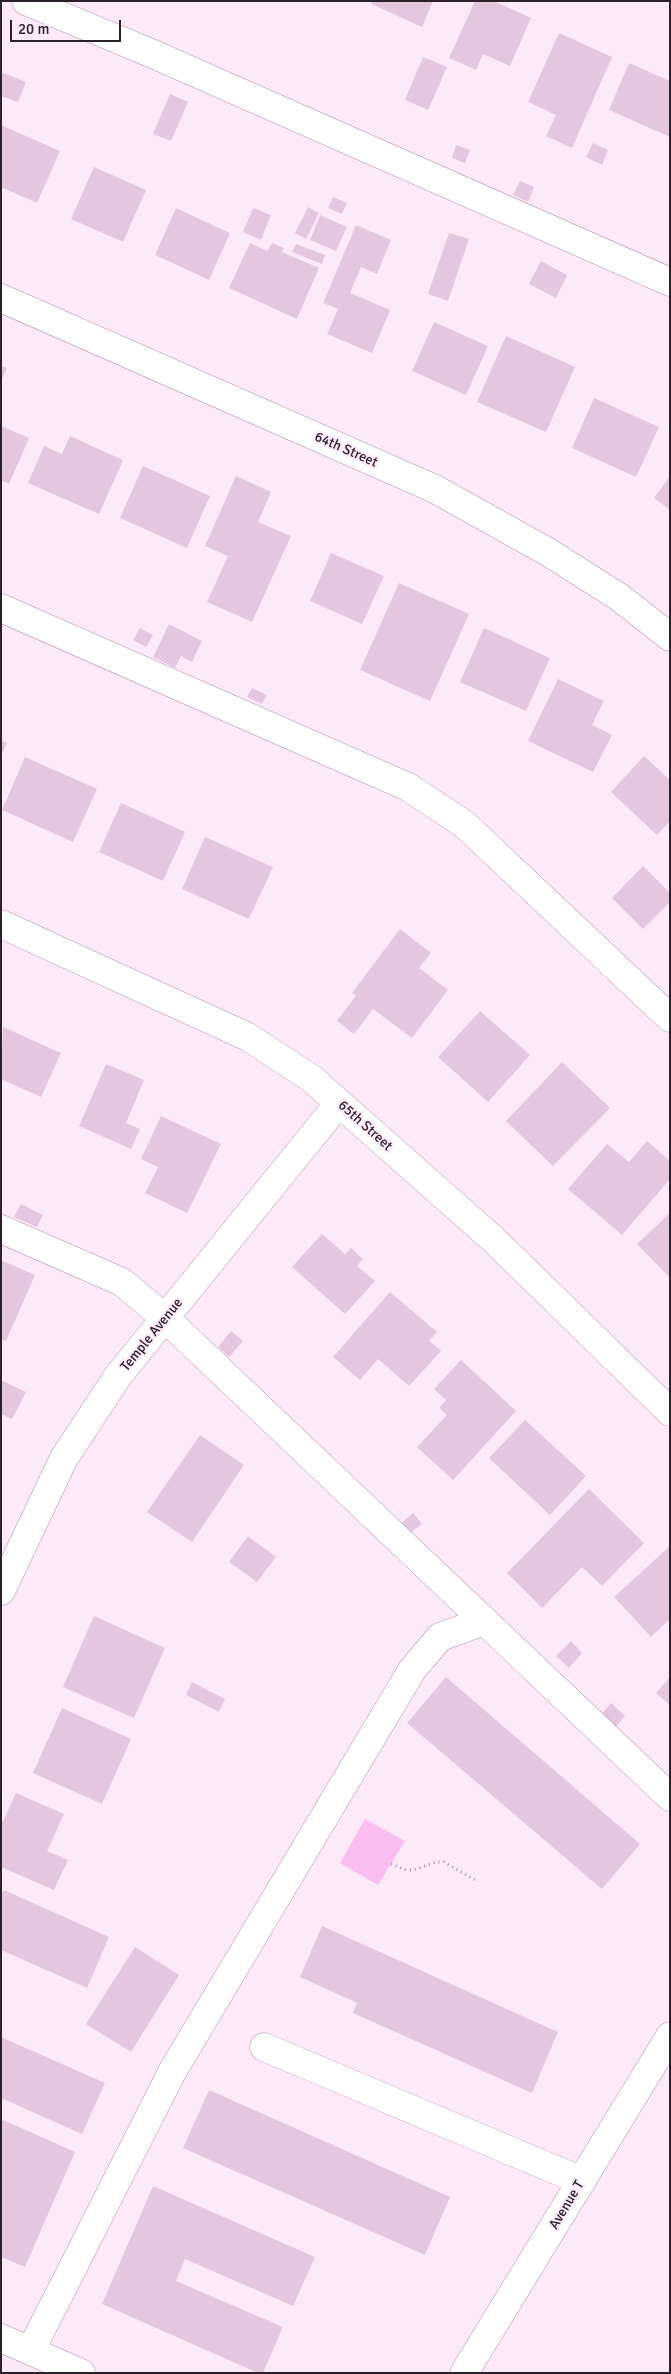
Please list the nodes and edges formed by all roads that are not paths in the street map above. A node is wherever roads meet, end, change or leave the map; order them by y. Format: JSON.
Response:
{"nodes":[{"id":1,"x":26,"y":1,"type":"edge"},
{"id":2,"x":670,"y":282,"type":"edge"},
{"id":3,"x":1,"y":298,"type":"edge"},
{"id":4,"x":1,"y":608,"type":"edge"},
{"id":5,"x":670,"y":637,"type":"edge"},
{"id":6,"x":1,"y":924,"type":"edge"},
{"id":7,"x":670,"y":1018,"type":"edge"},
{"id":8,"x":339,"y":1103,"type":"junction"},
{"id":9,"x":1,"y":1229,"type":"edge"},
{"id":10,"x":165,"y":1318,"type":"junction"},
{"id":11,"x":670,"y":1412,"type":"edge"},
{"id":12,"x":1,"y":1591,"type":"edge"},
{"id":13,"x":484,"y":1621,"type":"junction"},
{"id":14,"x":670,"y":1797,"type":"edge"},
{"id":15,"x":670,"y":2036,"type":"edge"},
{"id":16,"x":264,"y":2046,"type":"dead end"},
{"id":17,"x":582,"y":2181,"type":"junction"},
{"id":18,"x":1,"y":2338,"type":"edge"},
{"id":19,"x":31,"y":2350,"type":"junction"},
{"id":20,"x":81,"y":2373,"type":"edge"},
{"id":21,"x":464,"y":2373,"type":"edge"}],
"edges":[{"from":1,"to":2,"type":"street"},
{"from":3,"to":5,"type":"street","name":"64th Street"},
{"from":4,"to":7,"type":"street"},
{"from":6,"to":8,"type":"street","name":"65th Street"},
{"from":8,"to":10,"type":"street","name":"Temple Avenue"},
{"from":8,"to":11,"type":"street","name":"65th Street"},
{"from":9,"to":10,"type":"street"},
{"from":10,"to":12,"type":"street","name":"Temple Avenue"},
{"from":10,"to":13,"type":"street"},
{"from":13,"to":14,"type":"street"},
{"from":13,"to":19,"type":"street"},
{"from":15,"to":17,"type":"street","name":"Avenue T"},
{"from":16,"to":17,"type":"street"},
{"from":17,"to":21,"type":"street","name":"Avenue T"},
{"from":18,"to":19,"type":"street"},
{"from":19,"to":20,"type":"street"}]}
